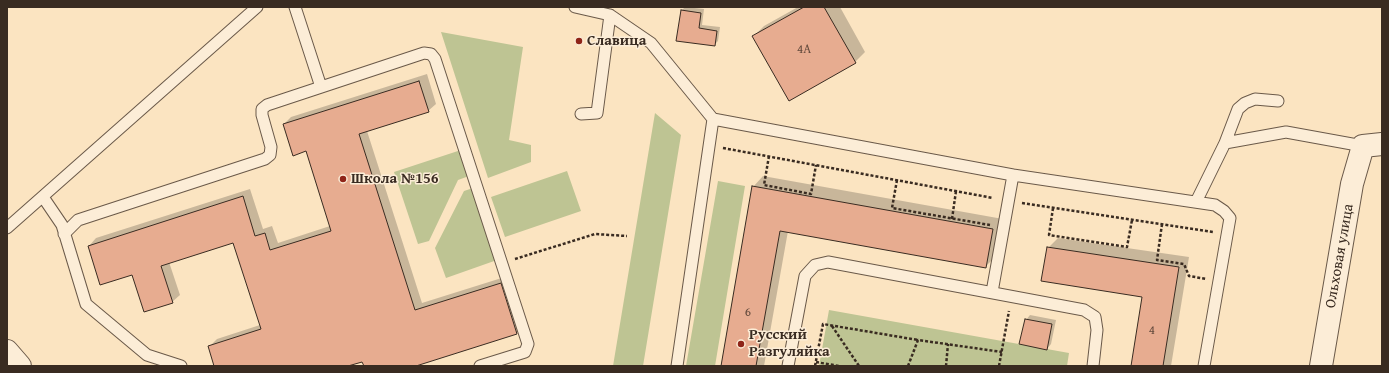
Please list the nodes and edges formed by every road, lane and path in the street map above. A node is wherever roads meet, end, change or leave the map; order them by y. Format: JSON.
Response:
{"nodes":[{"id":1,"x":257,"y":7,"type":"edge"},
{"id":2,"x":296,"y":7,"type":"edge"},
{"id":3,"x":575,"y":7,"type":"edge"},
{"id":4,"x":610,"y":15,"type":"junction"},
{"id":5,"x":321,"y":87,"type":"junction"},
{"id":6,"x":1278,"y":101,"type":"dead end"},
{"id":7,"x":581,"y":114,"type":"dead end"},
{"id":8,"x":713,"y":119,"type":"junction"},
{"id":9,"x":1225,"y":143,"type":"junction"},
{"id":10,"x":709,"y":145,"type":"junction"},
{"id":11,"x":1372,"y":145,"type":"edge"},
{"id":12,"x":769,"y":156,"type":"junction"},
{"id":13,"x":816,"y":165,"type":"junction"},
{"id":14,"x":1013,"y":175,"type":"junction"},
{"id":15,"x":897,"y":180,"type":"junction"},
{"id":16,"x":956,"y":191,"type":"junction"},
{"id":17,"x":43,"y":197,"type":"junction"},
{"id":18,"x":1008,"y":201,"type":"junction"},
{"id":19,"x":1196,"y":202,"type":"junction"},
{"id":20,"x":1053,"y":208,"type":"junction"},
{"id":21,"x":952,"y":219,"type":"junction"},
{"id":22,"x":1132,"y":220,"type":"junction"},
{"id":23,"x":1162,"y":224,"type":"junction"},
{"id":24,"x":7,"y":228,"type":"edge"},
{"id":25,"x":1004,"y":228,"type":"junction"},
{"id":26,"x":64,"y":234,"type":"junction"},
{"id":27,"x":1227,"y":234,"type":"junction"},
{"id":28,"x":627,"y":236,"type":"dead end"},
{"id":29,"x":502,"y":262,"type":"junction"},
{"id":30,"x":1206,"y":279,"type":"dead end"},
{"id":31,"x":992,"y":292,"type":"junction"},
{"id":32,"x":1012,"y":296,"type":"junction"},
{"id":33,"x":832,"y":326,"type":"junction"},
{"id":34,"x":918,"y":340,"type":"junction"},
{"id":35,"x":948,"y":344,"type":"junction"},
{"id":36,"x":7,"y":351,"type":"edge"},
{"id":37,"x":1002,"y":352,"type":"junction"},
{"id":38,"x":816,"y":362,"type":"junction"},
{"id":39,"x":20,"y":366,"type":"edge"},
{"id":40,"x":181,"y":366,"type":"edge"},
{"id":41,"x":480,"y":366,"type":"edge"},
{"id":42,"x":677,"y":366,"type":"edge"},
{"id":43,"x":788,"y":366,"type":"edge"},
{"id":44,"x":816,"y":366,"type":"edge"},
{"id":45,"x":839,"y":366,"type":"edge"},
{"id":46,"x":859,"y":366,"type":"edge"},
{"id":47,"x":908,"y":366,"type":"edge"},
{"id":48,"x":946,"y":366,"type":"edge"},
{"id":49,"x":999,"y":366,"type":"edge"},
{"id":50,"x":1093,"y":366,"type":"edge"},
{"id":51,"x":1204,"y":366,"type":"edge"},
{"id":52,"x":1321,"y":366,"type":"edge"}],
"edges":[{"from":1,"to":17,"type":"lane"},
{"from":2,"to":5,"type":"lane"},
{"from":3,"to":4,"type":"lane"},
{"from":4,"to":7,"type":"lane"},
{"from":4,"to":8,"type":"lane"},
{"from":5,"to":26,"type":"lane"},
{"from":5,"to":29,"type":"lane"},
{"from":6,"to":9,"type":"lane"},
{"from":8,"to":10,"type":"lane"},
{"from":8,"to":14,"type":"lane"},
{"from":9,"to":11,"type":"lane"},
{"from":9,"to":19,"type":"lane"},
{"from":10,"to":12,"type":"path"},
{"from":10,"to":42,"type":"lane"},
{"from":11,"to":52,"type":"street","name":"Ольховая улица"},
{"from":12,"to":13,"type":"path"},
{"from":12,"to":13,"type":"path"},
{"from":13,"to":15,"type":"path"},
{"from":14,"to":18,"type":"lane"},
{"from":14,"to":19,"type":"lane"},
{"from":15,"to":16,"type":"path"},
{"from":15,"to":21,"type":"path"},
{"from":16,"to":18,"type":"path"},
{"from":16,"to":21,"type":"path"},
{"from":17,"to":24,"type":"lane"},
{"from":17,"to":26,"type":"lane"},
{"from":18,"to":20,"type":"path"},
{"from":18,"to":25,"type":"lane"},
{"from":19,"to":27,"type":"lane"},
{"from":20,"to":22,"type":"path"},
{"from":20,"to":22,"type":"path"},
{"from":21,"to":25,"type":"path"},
{"from":22,"to":23,"type":"path"},
{"from":23,"to":27,"type":"path"},
{"from":23,"to":30,"type":"path"},
{"from":25,"to":31,"type":"lane"},
{"from":26,"to":40,"type":"lane"},
{"from":27,"to":51,"type":"lane"},
{"from":28,"to":29,"type":"path"},
{"from":29,"to":41,"type":"lane"},
{"from":31,"to":32,"type":"lane"},
{"from":31,"to":43,"type":"lane"},
{"from":32,"to":37,"type":"path"},
{"from":32,"to":50,"type":"lane"},
{"from":33,"to":34,"type":"path"},
{"from":33,"to":38,"type":"path"},
{"from":33,"to":46,"type":"path"},
{"from":34,"to":35,"type":"path"},
{"from":34,"to":47,"type":"path"},
{"from":35,"to":37,"type":"path"},
{"from":35,"to":48,"type":"path"},
{"from":36,"to":39,"type":"street"},
{"from":37,"to":49,"type":"path"},
{"from":38,"to":44,"type":"path"},
{"from":38,"to":45,"type":"path"}]}
